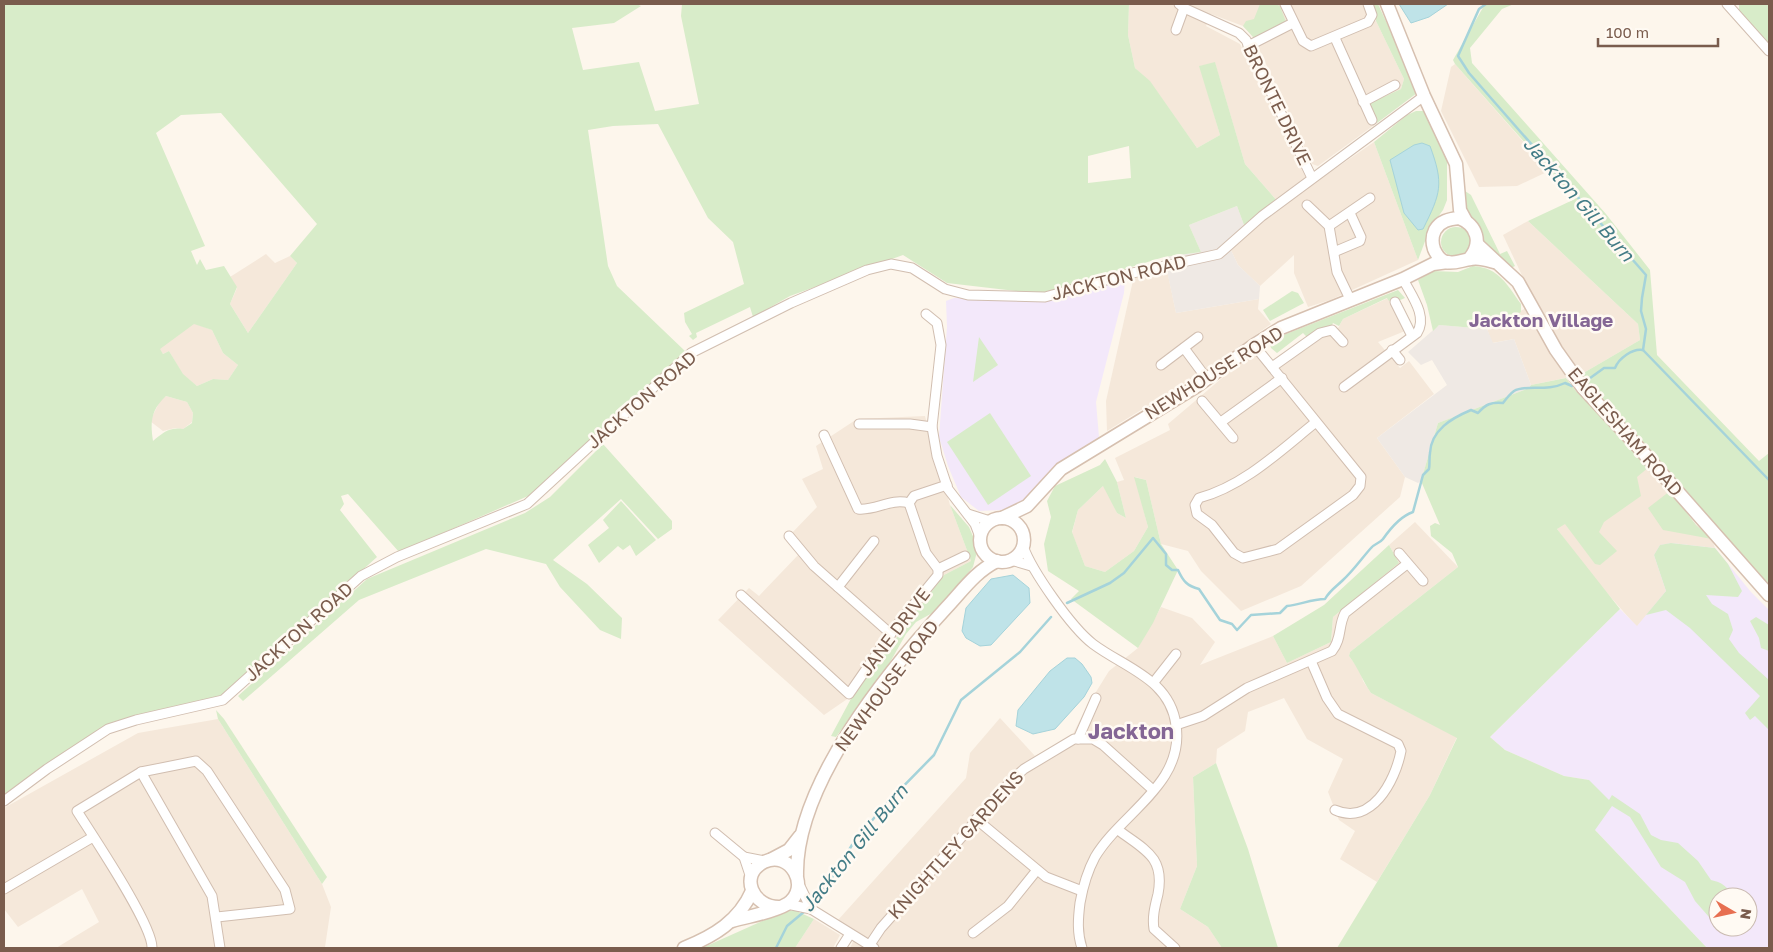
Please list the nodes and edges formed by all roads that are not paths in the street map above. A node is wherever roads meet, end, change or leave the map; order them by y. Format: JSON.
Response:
{"nodes":[{"id":1,"x":1285,"y":4,"type":"edge"},
{"id":2,"x":1368,"y":4,"type":"edge"},
{"id":3,"x":1387,"y":4,"type":"edge"},
{"id":4,"x":1727,"y":4,"type":"edge"},
{"id":5,"x":1182,"y":6,"type":"edge"},
{"id":6,"x":1293,"y":24,"type":"junction"},
{"id":7,"x":1176,"y":30,"type":"dead end"},
{"id":8,"x":1335,"y":38,"type":"junction"},
{"id":9,"x":1248,"y":46,"type":"junction"},
{"id":10,"x":1769,"y":51,"type":"edge"},
{"id":11,"x":1396,"y":85,"type":"dead end"},
{"id":12,"x":1424,"y":96,"type":"junction"},
{"id":13,"x":1363,"y":102,"type":"junction"},
{"id":14,"x":1372,"y":120,"type":"dead end"},
{"id":15,"x":1312,"y":178,"type":"junction"},
{"id":16,"x":1458,"y":192,"type":"junction"},
{"id":17,"x":1370,"y":198,"type":"dead end"},
{"id":18,"x":1307,"y":205,"type":"dead end"},
{"id":19,"x":1350,"y":213,"type":"junction"},
{"id":20,"x":1444,"y":221,"type":"junction"},
{"id":21,"x":1466,"y":221,"type":"junction"},
{"id":22,"x":1329,"y":226,"type":"junction"},
{"id":23,"x":1477,"y":244,"type":"junction"},
{"id":24,"x":1433,"y":247,"type":"junction"},
{"id":25,"x":1334,"y":252,"type":"junction"},
{"id":26,"x":1469,"y":259,"type":"junction"},
{"id":27,"x":1448,"y":262,"type":"junction"},
{"id":28,"x":1494,"y":262,"type":"junction"},
{"id":29,"x":1420,"y":269,"type":"junction"},
{"id":30,"x":1403,"y":279,"type":"junction"},
{"id":31,"x":1350,"y":299,"type":"junction"},
{"id":32,"x":1395,"y":302,"type":"dead end"},
{"id":33,"x":926,"y":314,"type":"dead end"},
{"id":34,"x":1412,"y":336,"type":"junction"},
{"id":35,"x":1198,"y":337,"type":"dead end"},
{"id":36,"x":1343,"y":342,"type":"dead end"},
{"id":37,"x":1254,"y":345,"type":"junction"},
{"id":38,"x":1184,"y":348,"type":"junction"},
{"id":39,"x":1392,"y":350,"type":"junction"},
{"id":40,"x":1400,"y":360,"type":"dead end"},
{"id":41,"x":1161,"y":365,"type":"dead end"},
{"id":42,"x":1272,"y":367,"type":"junction"},
{"id":43,"x":1282,"y":378,"type":"junction"},
{"id":44,"x":1207,"y":379,"type":"junction"},
{"id":45,"x":1344,"y":387,"type":"dead end"},
{"id":46,"x":1202,"y":401,"type":"dead end"},
{"id":47,"x":1221,"y":422,"type":"junction"},
{"id":48,"x":1316,"y":422,"type":"junction"},
{"id":49,"x":859,"y":424,"type":"dead end"},
{"id":50,"x":932,"y":427,"type":"junction"},
{"id":51,"x":824,"y":435,"type":"dead end"},
{"id":52,"x":1233,"y":438,"type":"dead end"},
{"id":53,"x":947,"y":485,"type":"junction"},
{"id":54,"x":909,"y":503,"type":"junction"},
{"id":55,"x":1027,"y":506,"type":"junction"},
{"id":56,"x":966,"y":513,"type":"junction"},
{"id":57,"x":996,"y":519,"type":"junction"},
{"id":58,"x":1020,"y":528,"type":"junction"},
{"id":59,"x":789,"y":536,"type":"dead end"},
{"id":60,"x":980,"y":537,"type":"junction"},
{"id":61,"x":874,"y":541,"type":"dead end"},
{"id":62,"x":1023,"y":546,"type":"junction"},
{"id":63,"x":982,"y":550,"type":"junction"},
{"id":64,"x":1399,"y":553,"type":"dead end"},
{"id":65,"x":965,"y":556,"type":"dead end"},
{"id":66,"x":1011,"y":560,"type":"junction"},
{"id":67,"x":997,"y":562,"type":"junction"},
{"id":68,"x":1407,"y":564,"type":"junction"},
{"id":69,"x":1031,"y":566,"type":"junction"},
{"id":70,"x":938,"y":568,"type":"junction"},
{"id":71,"x":974,"y":576,"type":"junction"},
{"id":72,"x":1423,"y":581,"type":"dead end"},
{"id":73,"x":838,"y":587,"type":"junction"},
{"id":74,"x":741,"y":595,"type":"dead end"},
{"id":75,"x":1769,"y":595,"type":"edge"},
{"id":76,"x":891,"y":634,"type":"junction"},
{"id":77,"x":1176,"y":654,"type":"dead end"},
{"id":78,"x":1311,"y":661,"type":"junction"},
{"id":79,"x":1154,"y":682,"type":"junction"},
{"id":80,"x":1096,"y":698,"type":"dead end"},
{"id":81,"x":1176,"y":725,"type":"junction"},
{"id":82,"x":1078,"y":739,"type":"junction"},
{"id":83,"x":141,"y":772,"type":"junction"},
{"id":84,"x":1153,"y":790,"type":"junction"},
{"id":85,"x":4,"y":801,"type":"edge"},
{"id":86,"x":1335,"y":810,"type":"dead end"},
{"id":87,"x":976,"y":820,"type":"junction"},
{"id":88,"x":1118,"y":830,"type":"junction"},
{"id":89,"x":804,"y":832,"type":"junction"},
{"id":90,"x":715,"y":833,"type":"dead end"},
{"id":91,"x":93,"y":837,"type":"junction"},
{"id":92,"x":744,"y":857,"type":"junction"},
{"id":93,"x":769,"y":860,"type":"junction"},
{"id":94,"x":1037,"y":870,"type":"junction"},
{"id":95,"x":798,"y":879,"type":"junction"},
{"id":96,"x":752,"y":885,"type":"junction"},
{"id":97,"x":4,"y":890,"type":"edge"},
{"id":98,"x":1082,"y":891,"type":"junction"},
{"id":99,"x":784,"y":905,"type":"junction"},
{"id":100,"x":811,"y":909,"type":"junction"},
{"id":101,"x":217,"y":917,"type":"junction"},
{"id":102,"x":732,"y":921,"type":"junction"},
{"id":103,"x":973,"y":933,"type":"dead end"},
{"id":104,"x":850,"y":934,"type":"junction"},
{"id":105,"x":872,"y":947,"type":"edge"},
{"id":106,"x":152,"y":948,"type":"edge"},
{"id":107,"x":220,"y":948,"type":"edge"},
{"id":108,"x":684,"y":948,"type":"edge"},
{"id":109,"x":841,"y":948,"type":"edge"},
{"id":110,"x":1082,"y":948,"type":"edge"},
{"id":111,"x":1175,"y":948,"type":"edge"}],
"edges":[{"from":1,"to":6,"type":"street"},
{"from":2,"to":8,"type":"street"},
{"from":3,"to":12,"type":"street"},
{"from":4,"to":10,"type":"street"},
{"from":5,"to":7,"type":"street"},
{"from":5,"to":9,"type":"street","name":"BRONTE DRIVE"},
{"from":6,"to":8,"type":"street"},
{"from":6,"to":9,"type":"street"},
{"from":8,"to":13,"type":"street"},
{"from":9,"to":15,"type":"street","name":"BRONTE DRIVE"},
{"from":11,"to":13,"type":"street"},
{"from":12,"to":15,"type":"street","name":"JACKTON ROAD"},
{"from":12,"to":16,"type":"street"},
{"from":13,"to":14,"type":"street"},
{"from":15,"to":85,"type":"street","name":"JACKTON ROAD"},
{"from":16,"to":20,"type":"street"},
{"from":16,"to":21,"type":"street"},
{"from":17,"to":19,"type":"street"},
{"from":18,"to":22,"type":"street"},
{"from":19,"to":22,"type":"street"},
{"from":19,"to":25,"type":"street"},
{"from":20,"to":21,"type":"street"},
{"from":20,"to":24,"type":"street"},
{"from":21,"to":23,"type":"street"},
{"from":22,"to":25,"type":"street"},
{"from":23,"to":26,"type":"street"},
{"from":23,"to":28,"type":"street","name":"EAGLESHAM ROAD"},
{"from":24,"to":27,"type":"street"},
{"from":24,"to":29,"type":"street","name":"NEWHOUSE ROAD"},
{"from":25,"to":31,"type":"street"},
{"from":26,"to":27,"type":"street"},
{"from":26,"to":28,"type":"street"},
{"from":27,"to":29,"type":"street","name":"NEWHOUSE ROAD"},
{"from":28,"to":75,"type":"street","name":"EAGLESHAM ROAD"},
{"from":29,"to":30,"type":"street","name":"NEWHOUSE ROAD"},
{"from":30,"to":31,"type":"street","name":"NEWHOUSE ROAD"},
{"from":30,"to":34,"type":"street"},
{"from":31,"to":37,"type":"street","name":"NEWHOUSE ROAD"},
{"from":32,"to":34,"type":"street"},
{"from":33,"to":50,"type":"street"},
{"from":34,"to":39,"type":"street"},
{"from":35,"to":38,"type":"street"},
{"from":36,"to":42,"type":"street"},
{"from":37,"to":42,"type":"street"},
{"from":37,"to":44,"type":"street","name":"NEWHOUSE ROAD"},
{"from":38,"to":41,"type":"street"},
{"from":38,"to":44,"type":"street"},
{"from":39,"to":40,"type":"street"},
{"from":39,"to":45,"type":"street"},
{"from":42,"to":43,"type":"street"},
{"from":43,"to":47,"type":"street"},
{"from":43,"to":48,"type":"street"},
{"from":44,"to":55,"type":"street","name":"NEWHOUSE ROAD"},
{"from":46,"to":47,"type":"street"},
{"from":47,"to":52,"type":"street"},
{"from":48,"to":48,"type":"street"},
{"from":49,"to":50,"type":"street"},
{"from":50,"to":53,"type":"street"},
{"from":51,"to":54,"type":"street"},
{"from":53,"to":54,"type":"street"},
{"from":53,"to":56,"type":"street"},
{"from":54,"to":70,"type":"street","name":"JANE DRIVE"},
{"from":55,"to":57,"type":"street","name":"NEWHOUSE ROAD"},
{"from":55,"to":58,"type":"street","name":"NEWHOUSE ROAD"},
{"from":56,"to":57,"type":"street"},
{"from":56,"to":60,"type":"street"},
{"from":57,"to":58,"type":"street"},
{"from":57,"to":60,"type":"street"},
{"from":58,"to":62,"type":"street"},
{"from":59,"to":73,"type":"street"},
{"from":60,"to":63,"type":"street"},
{"from":61,"to":73,"type":"street"},
{"from":62,"to":66,"type":"street"},
{"from":62,"to":69,"type":"street"},
{"from":63,"to":67,"type":"street"},
{"from":63,"to":71,"type":"street","name":"NEWHOUSE ROAD"},
{"from":64,"to":68,"type":"street"},
{"from":65,"to":70,"type":"street","name":"JANE DRIVE"},
{"from":66,"to":67,"type":"street"},
{"from":66,"to":69,"type":"street"},
{"from":67,"to":71,"type":"street","name":"NEWHOUSE ROAD"},
{"from":68,"to":72,"type":"street"},
{"from":68,"to":78,"type":"street"},
{"from":69,"to":79,"type":"street"},
{"from":70,"to":76,"type":"street","name":"JANE DRIVE"},
{"from":71,"to":89,"type":"street","name":"NEWHOUSE ROAD"},
{"from":73,"to":76,"type":"street"},
{"from":74,"to":76,"type":"street","name":"JANE DRIVE"},
{"from":77,"to":79,"type":"street"},
{"from":78,"to":81,"type":"street"},
{"from":78,"to":86,"type":"street"},
{"from":79,"to":81,"type":"street"},
{"from":80,"to":82,"type":"street"},
{"from":81,"to":84,"type":"street"},
{"from":82,"to":84,"type":"street"},
{"from":82,"to":87,"type":"street","name":"KNIGHTLEY GARDENS"},
{"from":83,"to":91,"type":"street"},
{"from":83,"to":101,"type":"street"},
{"from":83,"to":101,"type":"street"},
{"from":84,"to":88,"type":"street"},
{"from":87,"to":94,"type":"street"},
{"from":87,"to":105,"type":"street","name":"KNIGHTLEY GARDENS"},
{"from":88,"to":98,"type":"street"},
{"from":88,"to":111,"type":"street"},
{"from":89,"to":93,"type":"street","name":"NEWHOUSE ROAD"},
{"from":89,"to":95,"type":"street","name":"NEWHOUSE ROAD"},
{"from":90,"to":92,"type":"street"},
{"from":91,"to":97,"type":"street"},
{"from":91,"to":106,"type":"street"},
{"from":92,"to":93,"type":"street"},
{"from":92,"to":96,"type":"street"},
{"from":93,"to":95,"type":"street"},
{"from":93,"to":96,"type":"street"},
{"from":94,"to":98,"type":"street"},
{"from":94,"to":103,"type":"street"},
{"from":95,"to":99,"type":"street"},
{"from":95,"to":100,"type":"street"},
{"from":96,"to":99,"type":"street"},
{"from":96,"to":102,"type":"street"},
{"from":98,"to":110,"type":"street"},
{"from":99,"to":100,"type":"street"},
{"from":99,"to":102,"type":"street"},
{"from":100,"to":104,"type":"street"},
{"from":101,"to":107,"type":"street"},
{"from":102,"to":108,"type":"street"},
{"from":104,"to":105,"type":"street"},
{"from":104,"to":109,"type":"street"}]}
